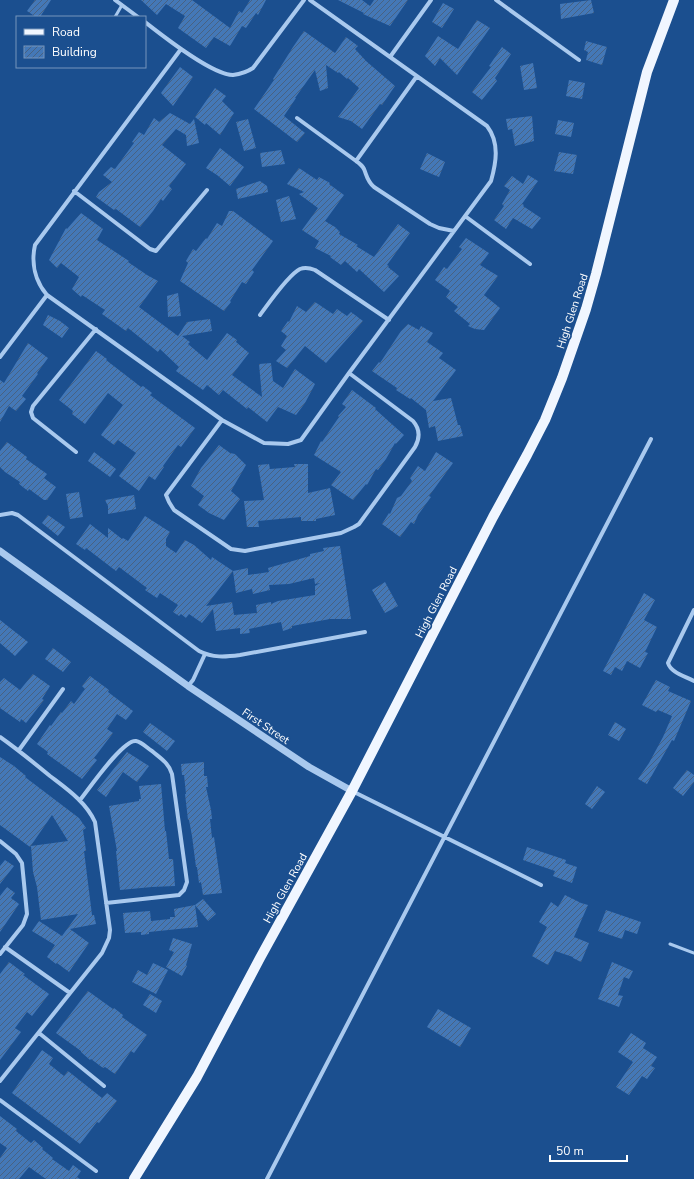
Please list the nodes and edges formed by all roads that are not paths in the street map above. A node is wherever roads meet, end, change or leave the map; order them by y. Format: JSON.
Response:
{"nodes":[{"id":1,"x":115,"y":0,"type":"edge"},
{"id":2,"x":304,"y":0,"type":"edge"},
{"id":3,"x":310,"y":0,"type":"edge"},
{"id":4,"x":431,"y":0,"type":"edge"},
{"id":5,"x":496,"y":0,"type":"edge"},
{"id":6,"x":674,"y":0,"type":"edge"},
{"id":7,"x":122,"y":5,"type":"junction"},
{"id":8,"x":116,"y":16,"type":"edge"},
{"id":9,"x":137,"y":16,"type":"edge"},
{"id":10,"x":146,"y":23,"type":"edge"},
{"id":11,"x":181,"y":49,"type":"junction"},
{"id":12,"x":390,"y":57,"type":"junction"},
{"id":13,"x":579,"y":60,"type":"dead end"},
{"id":14,"x":417,"y":76,"type":"junction"},
{"id":15,"x":297,"y":118,"type":"dead end"},
{"id":16,"x":356,"y":161,"type":"junction"},
{"id":17,"x":207,"y":190,"type":"dead end"},
{"id":18,"x":74,"y":191,"type":"junction"},
{"id":19,"x":465,"y":216,"type":"junction"},
{"id":20,"x":454,"y":231,"type":"junction"},
{"id":21,"x":530,"y":264,"type":"dead end"},
{"id":22,"x":48,"y":295,"type":"junction"},
{"id":23,"x":260,"y":314,"type":"dead end"},
{"id":24,"x":389,"y":320,"type":"junction"},
{"id":25,"x":96,"y":330,"type":"junction"},
{"id":26,"x":0,"y":357,"type":"edge"},
{"id":27,"x":349,"y":373,"type":"junction"},
{"id":28,"x":222,"y":420,"type":"junction"},
{"id":29,"x":651,"y":439,"type":"dead end"},
{"id":30,"x":76,"y":452,"type":"dead end"},
{"id":31,"x":0,"y":515,"type":"edge"},
{"id":32,"x":0,"y":551,"type":"edge"},
{"id":33,"x":694,"y":610,"type":"edge"},
{"id":34,"x":365,"y":632,"type":"dead end"},
{"id":35,"x":205,"y":654,"type":"junction"},
{"id":36,"x":694,"y":681,"type":"edge"},
{"id":37,"x":188,"y":686,"type":"junction"},
{"id":38,"x":63,"y":689,"type":"dead end"},
{"id":39,"x":0,"y":737,"type":"edge"},
{"id":40,"x":18,"y":750,"type":"junction"},
{"id":41,"x":352,"y":790,"type":"junction"},
{"id":42,"x":80,"y":800,"type":"junction"},
{"id":43,"x":444,"y":836,"type":"junction"},
{"id":44,"x":0,"y":841,"type":"edge"},
{"id":45,"x":541,"y":885,"type":"dead end"},
{"id":46,"x":106,"y":903,"type":"junction"},
{"id":47,"x":670,"y":944,"type":"dead end"},
{"id":48,"x":5,"y":947,"type":"junction"},
{"id":49,"x":694,"y":953,"type":"edge"},
{"id":50,"x":0,"y":954,"type":"edge"},
{"id":51,"x":70,"y":993,"type":"junction"},
{"id":52,"x":39,"y":1033,"type":"junction"},
{"id":53,"x":0,"y":1081,"type":"edge"},
{"id":54,"x":104,"y":1086,"type":"dead end"},
{"id":55,"x":0,"y":1100,"type":"edge"},
{"id":56,"x":96,"y":1171,"type":"dead end"},
{"id":57,"x":134,"y":1179,"type":"edge"},
{"id":58,"x":267,"y":1179,"type":"edge"}],
"edges":[{"from":1,"to":7,"type":"street"},
{"from":2,"to":11,"type":"street"},
{"from":3,"to":12,"type":"street"},
{"from":4,"to":12,"type":"street"},
{"from":5,"to":13,"type":"street"},
{"from":6,"to":41,"type":"main road","name":"High Glen Road"},
{"from":7,"to":8,"type":"lane"},
{"from":7,"to":9,"type":"street"},
{"from":10,"to":11,"type":"street"},
{"from":11,"to":18,"type":"street"},
{"from":12,"to":14,"type":"street"},
{"from":14,"to":16,"type":"street"},
{"from":14,"to":19,"type":"street"},
{"from":15,"to":16,"type":"street"},
{"from":16,"to":20,"type":"street"},
{"from":17,"to":18,"type":"street"},
{"from":18,"to":22,"type":"street"},
{"from":19,"to":20,"type":"street"},
{"from":19,"to":21,"type":"street"},
{"from":20,"to":24,"type":"street"},
{"from":22,"to":25,"type":"street"},
{"from":22,"to":26,"type":"street"},
{"from":23,"to":24,"type":"street"},
{"from":24,"to":27,"type":"street"},
{"from":25,"to":28,"type":"street"},
{"from":25,"to":30,"type":"street"},
{"from":27,"to":28,"type":"street"},
{"from":27,"to":28,"type":"street"},
{"from":29,"to":43,"type":"street"},
{"from":31,"to":35,"type":"street"},
{"from":32,"to":37,"type":"street","name":"First Street"},
{"from":33,"to":36,"type":"street"},
{"from":34,"to":35,"type":"street"},
{"from":35,"to":37,"type":"street"},
{"from":37,"to":41,"type":"street","name":"First Street"},
{"from":38,"to":40,"type":"street"},
{"from":39,"to":40,"type":"street"},
{"from":40,"to":42,"type":"street"},
{"from":41,"to":43,"type":"street","name":"First Street"},
{"from":41,"to":57,"type":"main road","name":"High Glen Road"},
{"from":42,"to":46,"type":"street"},
{"from":42,"to":46,"type":"street"},
{"from":43,"to":45,"type":"street","name":"First Street"},
{"from":43,"to":58,"type":"street"},
{"from":44,"to":48,"type":"street"},
{"from":46,"to":51,"type":"street"},
{"from":47,"to":49,"type":"lane"},
{"from":48,"to":50,"type":"street"},
{"from":48,"to":51,"type":"street"},
{"from":51,"to":52,"type":"street"},
{"from":52,"to":53,"type":"street"},
{"from":52,"to":54,"type":"street"},
{"from":55,"to":56,"type":"street"}]}
